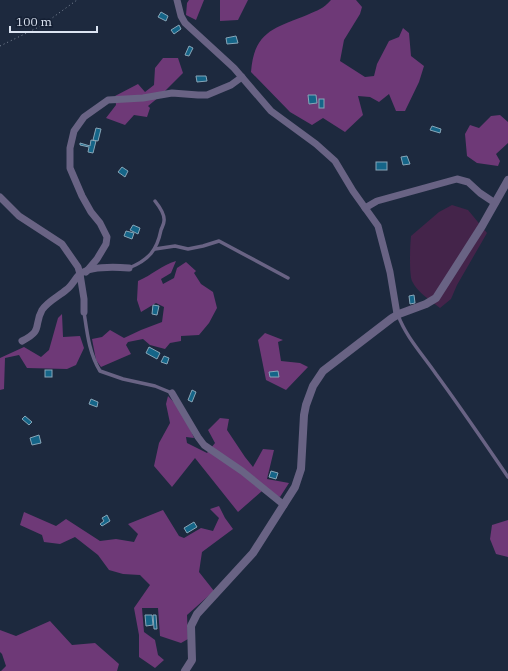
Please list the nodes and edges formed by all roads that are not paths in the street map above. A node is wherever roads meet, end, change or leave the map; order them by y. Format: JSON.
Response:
{"nodes":[{"id":1,"x":177,"y":0,"type":"edge"},
{"id":2,"x":242,"y":77,"type":"junction"},
{"id":3,"x":508,"y":180,"type":"edge"},
{"id":4,"x":0,"y":197,"type":"edge"},
{"id":5,"x":155,"y":201,"type":"dead end"},
{"id":6,"x":495,"y":203,"type":"junction"},
{"id":7,"x":365,"y":208,"type":"junction"},
{"id":8,"x":155,"y":249,"type":"junction"},
{"id":9,"x":129,"y":268,"type":"joint"},
{"id":10,"x":83,"y":273,"type":"junction"},
{"id":11,"x":288,"y":278,"type":"dead end"},
{"id":12,"x":84,"y":312,"type":"joint"},
{"id":13,"x":397,"y":314,"type":"junction"},
{"id":14,"x":22,"y":341,"type":"dead end"},
{"id":15,"x":172,"y":393,"type":"joint"},
{"id":16,"x":508,"y":477,"type":"edge"},
{"id":17,"x":284,"y":505,"type":"junction"},
{"id":18,"x":185,"y":671,"type":"edge"}],
"edges":[{"from":1,"to":2,"type":"street"},
{"from":2,"to":7,"type":"street"},
{"from":2,"to":10,"type":"street"},
{"from":3,"to":6,"type":"street"},
{"from":4,"to":10,"type":"street"},
{"from":5,"to":8,"type":"lane"},
{"from":6,"to":7,"type":"street"},
{"from":6,"to":13,"type":"street"},
{"from":7,"to":13,"type":"street"},
{"from":8,"to":9,"type":"lane"},
{"from":8,"to":11,"type":"lane"},
{"from":9,"to":10,"type":"street"},
{"from":10,"to":12,"type":"street"},
{"from":10,"to":14,"type":"street"},
{"from":12,"to":15,"type":"lane"},
{"from":13,"to":16,"type":"lane"},
{"from":13,"to":17,"type":"street"},
{"from":15,"to":17,"type":"street"},
{"from":17,"to":18,"type":"street"}]}
